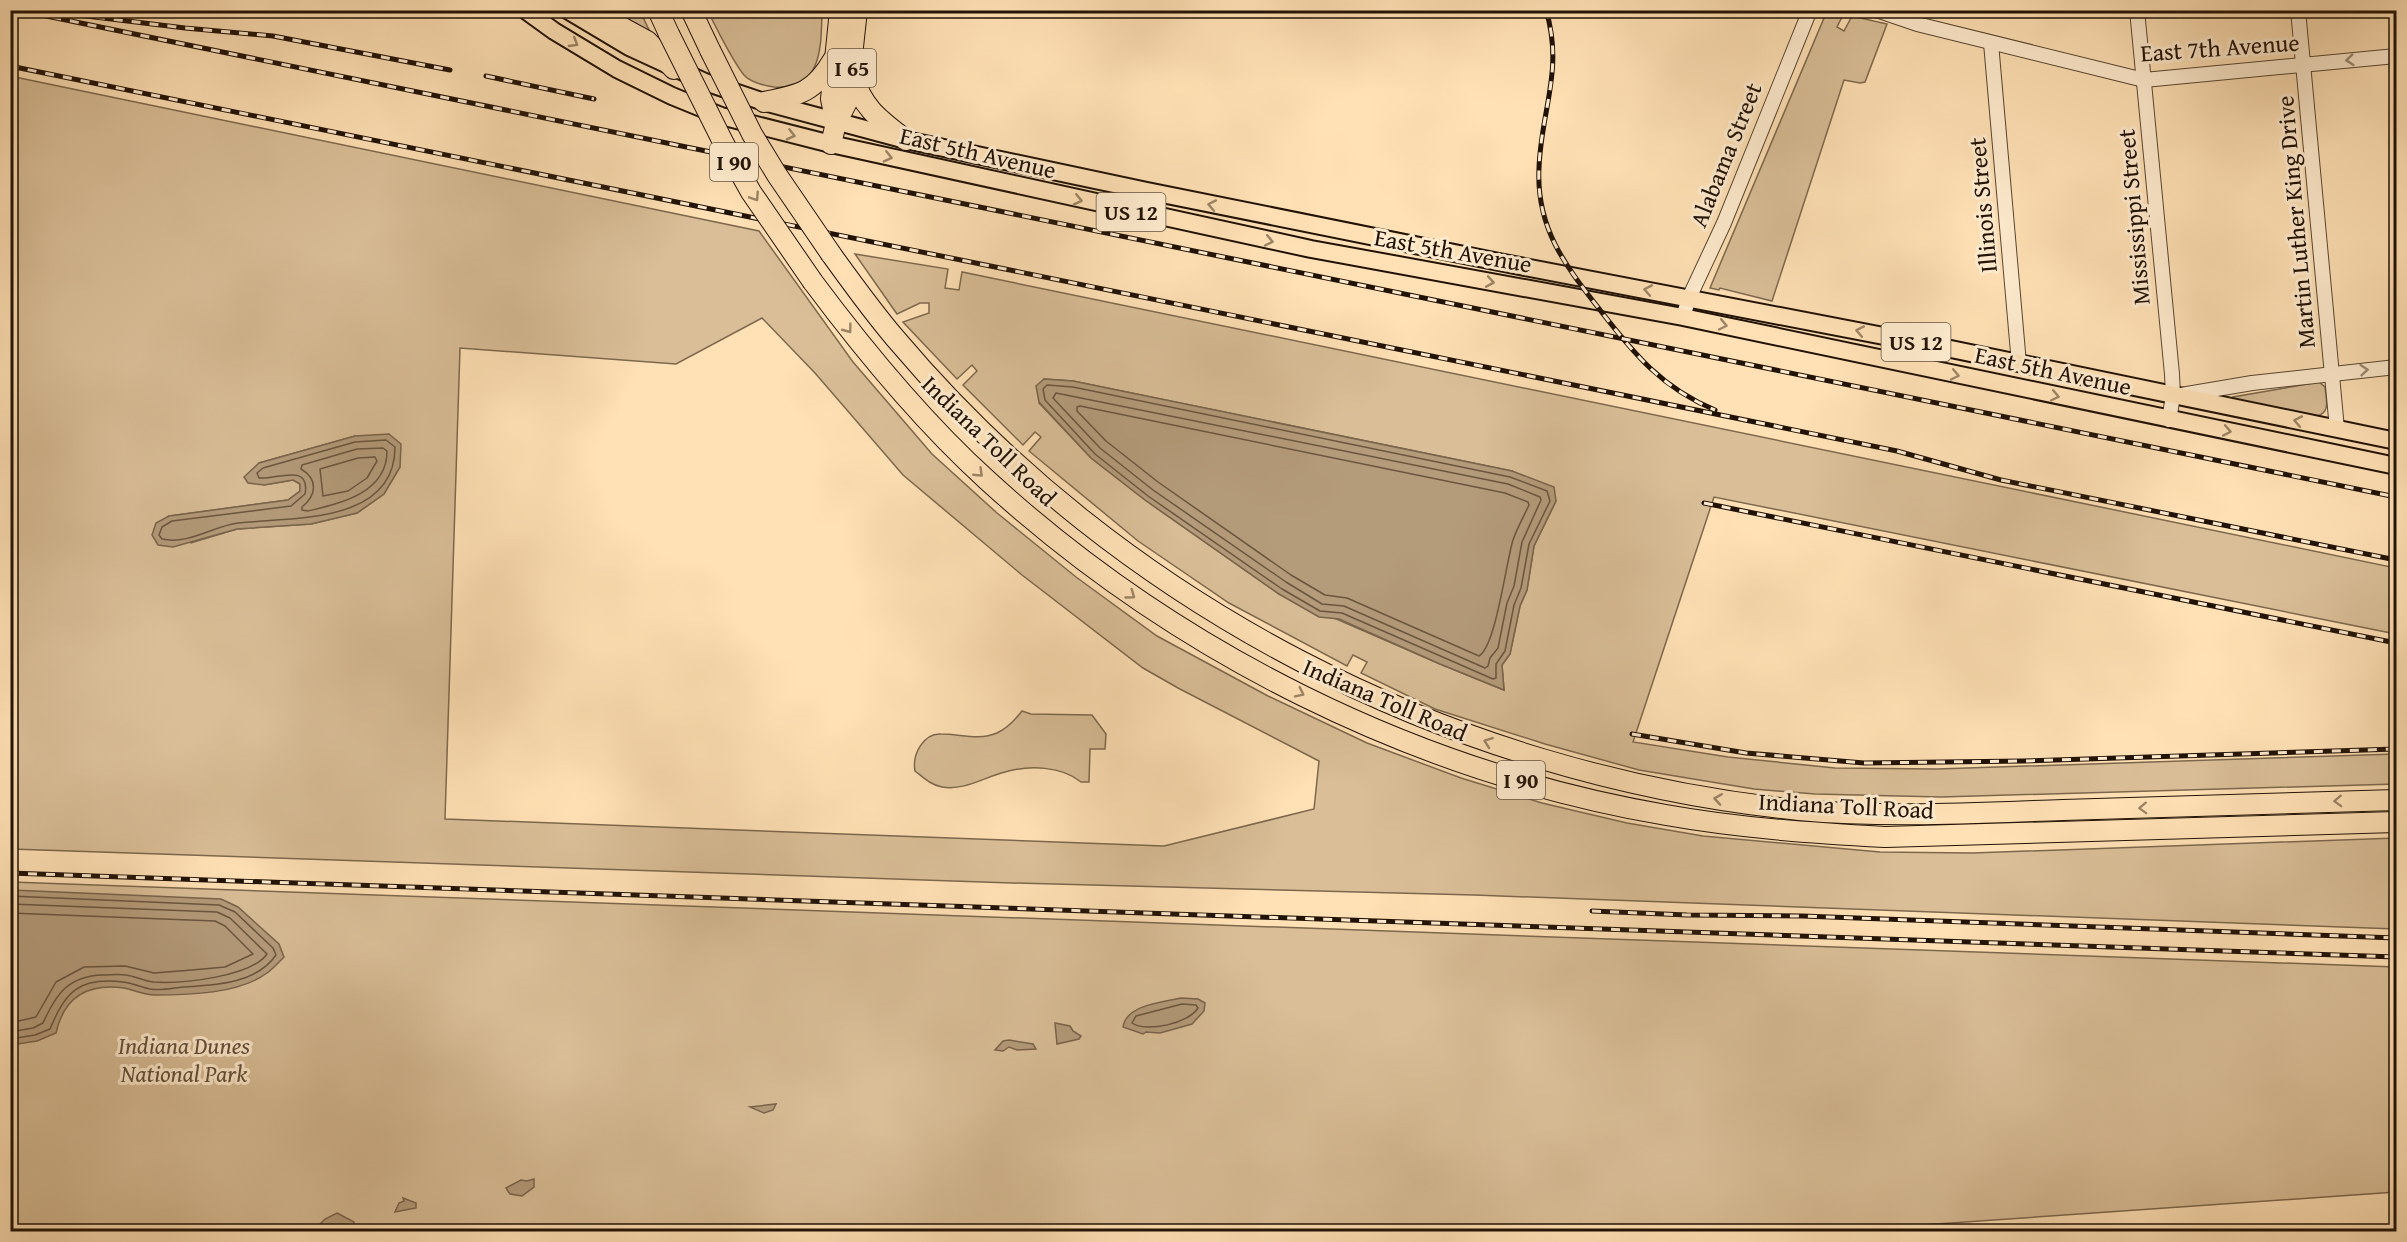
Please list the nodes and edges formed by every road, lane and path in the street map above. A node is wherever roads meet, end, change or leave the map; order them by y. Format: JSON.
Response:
{"nodes":[{"id":1,"x":525,"y":10,"type":"edge"},
{"id":2,"x":567,"y":10,"type":"edge"},
{"id":3,"x":599,"y":10,"type":"edge"},
{"id":4,"x":658,"y":10,"type":"edge"},
{"id":5,"x":691,"y":10,"type":"edge"},
{"id":6,"x":840,"y":10,"type":"edge"},
{"id":7,"x":857,"y":10,"type":"edge"},
{"id":8,"x":1810,"y":10,"type":"edge"},
{"id":9,"x":1876,"y":10,"type":"edge"},
{"id":10,"x":2137,"y":10,"type":"edge"},
{"id":11,"x":2298,"y":10,"type":"edge"},
{"id":12,"x":1991,"y":43,"type":"junction"},
{"id":13,"x":836,"y":55,"type":"junction"},
{"id":14,"x":2397,"y":56,"type":"edge"},
{"id":15,"x":2304,"y":65,"type":"junction"},
{"id":16,"x":675,"y":69,"type":"junction"},
{"id":17,"x":852,"y":71,"type":"junction"},
{"id":18,"x":2144,"y":80,"type":"junction"},
{"id":19,"x":764,"y":102,"type":"junction"},
{"id":20,"x":836,"y":123,"type":"junction"},
{"id":21,"x":906,"y":140,"type":"junction"},
{"id":22,"x":831,"y":144,"type":"junction"},
{"id":23,"x":1689,"y":298,"type":"junction"},
{"id":24,"x":1683,"y":317,"type":"junction"},
{"id":25,"x":2019,"y":364,"type":"junction"},
{"id":26,"x":2397,"y":367,"type":"edge"},
{"id":27,"x":2332,"y":373,"type":"junction"},
{"id":28,"x":2173,"y":396,"type":"junction"},
{"id":29,"x":2169,"y":420,"type":"junction"},
{"id":30,"x":2337,"y":429,"type":"junction"},
{"id":31,"x":2397,"y":441,"type":"edge"},
{"id":32,"x":2397,"y":466,"type":"edge"},
{"id":33,"x":2397,"y":800,"type":"edge"},
{"id":34,"x":2397,"y":822,"type":"edge"}],
"edges":[{"from":1,"to":22,"type":"main road","name":"East 5th Avenue","number":"US 12","one_way":true},
{"from":2,"to":16,"type":"main road","name":"East 5th Avenue","number":"US 12"},
{"from":3,"to":16,"type":"highway"},
{"from":4,"to":34,"type":"highway","name":"Indiana Toll Road","number":"I 90","one_way":true,"bridge":true},
{"from":33,"to":5,"type":"highway","name":"Indiana Toll Road","number":"I 90","one_way":true,"bridge":true},
{"from":6,"to":13,"type":"highway","number":"I 65"},
{"from":7,"to":17,"type":"highway","number":"I 65"},
{"from":8,"to":23,"type":"street","name":"Alabama Street"},
{"from":9,"to":12,"type":"street","name":"East 7th Avenue"},
{"from":10,"to":18,"type":"street","name":"Mississippi Street"},
{"from":11,"to":15,"type":"street","name":"Martin Luther King Drive"},
{"from":12,"to":18,"type":"street","name":"East 7th Avenue"},
{"from":12,"to":25,"type":"street","name":"Illinois Street"},
{"from":13,"to":19,"type":"highway"},
{"from":13,"to":20,"type":"highway","number":"I 65"},
{"from":14,"to":15,"type":"street","name":"East 7th Avenue","one_way":true},
{"from":15,"to":18,"type":"street","name":"East 7th Avenue"},
{"from":15,"to":27,"type":"street","name":"Martin Luther King Drive"},
{"from":16,"to":19,"type":"main road","name":"East 5th Avenue","number":"US 12"},
{"from":17,"to":20,"type":"highway","number":"I 65"},
{"from":17,"to":21,"type":"highway"},
{"from":18,"to":28,"type":"street","name":"Mississippi Street"},
{"from":19,"to":20,"type":"main road","name":"East 5th Avenue","number":"US 12"},
{"from":20,"to":21,"type":"main road","name":"East 5th Avenue","number":"US 12"},
{"from":20,"to":22,"type":"highway","number":"I 65"},
{"from":23,"to":21,"type":"main road","name":"East 5th Avenue","number":"US 12","one_way":true},
{"from":22,"to":24,"type":"main road","name":"East 5th Avenue","number":"US 12","one_way":true},
{"from":23,"to":24,"type":"street","name":"Alabama Street"},
{"from":25,"to":23,"type":"main road","name":"East 5th Avenue","number":"US 12","one_way":true},
{"from":24,"to":29,"type":"main road","name":"East 5th Avenue","number":"US 12","one_way":true},
{"from":25,"to":28,"type":"main road","name":"East 5th Avenue","number":"US 12"},
{"from":27,"to":26,"type":"street","one_way":true},
{"from":27,"to":28,"type":"street"},
{"from":27,"to":30,"type":"street","name":"Martin Luther King Drive"},
{"from":28,"to":29,"type":"street","name":"Mississippi Street"},
{"from":30,"to":28,"type":"main road","name":"East 5th Avenue","number":"US 12","one_way":true},
{"from":29,"to":32,"type":"main road","name":"East 5th Avenue","number":"US 12","one_way":true},
{"from":30,"to":31,"type":"main road","name":"East 5th Avenue","number":"US 12"}]}
